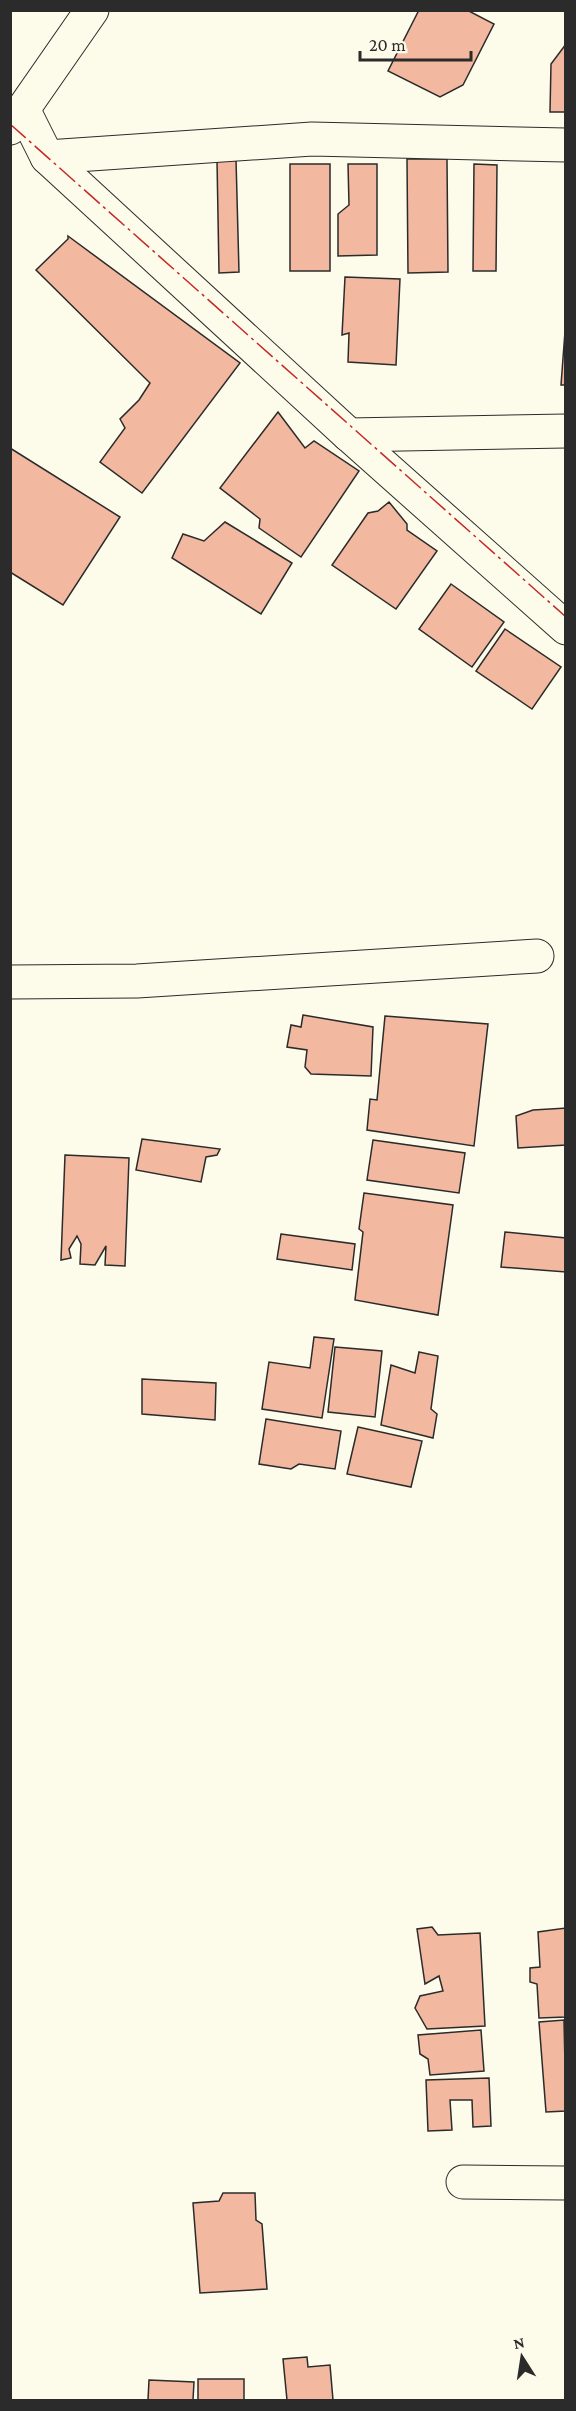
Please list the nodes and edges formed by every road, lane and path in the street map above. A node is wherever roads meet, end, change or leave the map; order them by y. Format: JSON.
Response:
{"nodes":[{"id":1,"x":92,"y":10,"type":"edge"},
{"id":2,"x":17,"y":119,"type":"edge"},
{"id":3,"x":566,"y":145,"type":"edge"},
{"id":4,"x":47,"y":157,"type":"junction"},
{"id":5,"x":566,"y":431,"type":"edge"},
{"id":6,"x":349,"y":435,"type":"junction"},
{"id":7,"x":566,"y":628,"type":"edge"},
{"id":8,"x":537,"y":956,"type":"dead end"},
{"id":9,"x":10,"y":982,"type":"edge"},
{"id":10,"x":463,"y":2182,"type":"dead end"},
{"id":11,"x":566,"y":2183,"type":"edge"}],
"edges":[{"from":1,"to":2,"type":"street"},
{"from":2,"to":4,"type":"street"},
{"from":3,"to":4,"type":"street"},
{"from":4,"to":6,"type":"street"},
{"from":5,"to":6,"type":"street"},
{"from":6,"to":7,"type":"street"},
{"from":8,"to":9,"type":"street"},
{"from":10,"to":11,"type":"street"}]}
